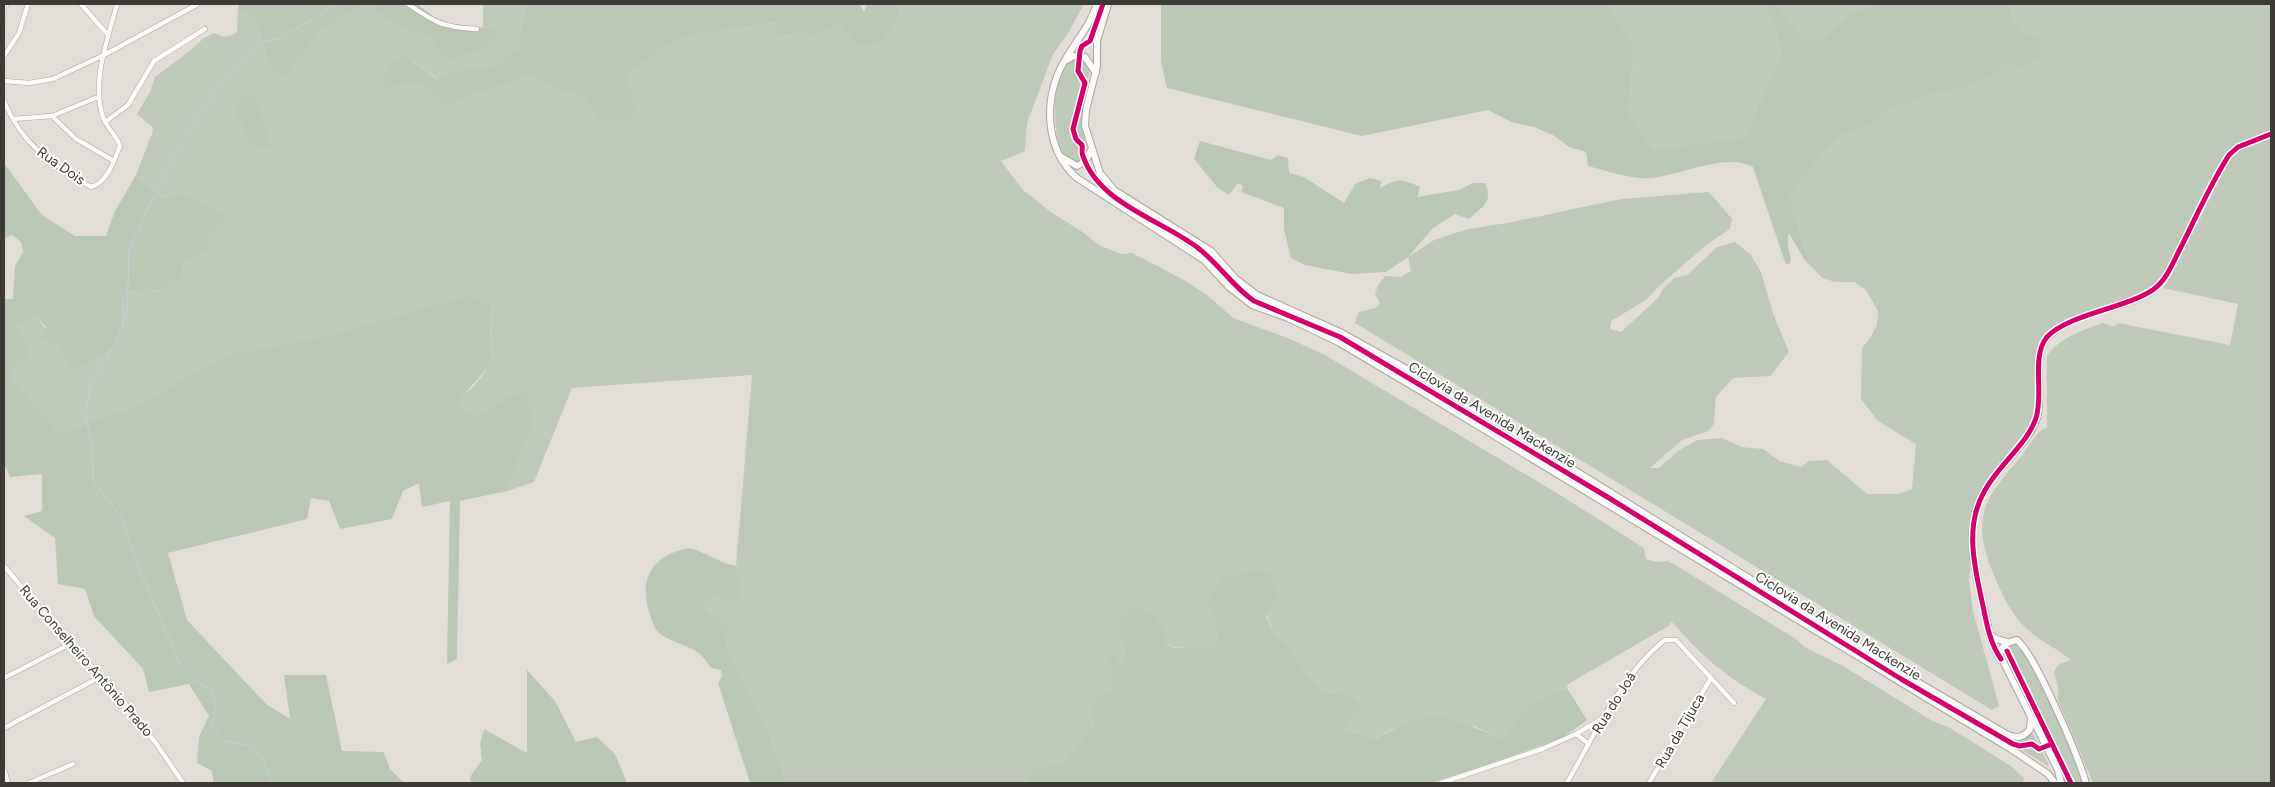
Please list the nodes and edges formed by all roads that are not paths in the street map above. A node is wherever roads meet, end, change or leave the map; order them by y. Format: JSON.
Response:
{"nodes":[{"id":1,"x":28,"y":4,"type":"edge"},
{"id":2,"x":81,"y":4,"type":"edge"},
{"id":3,"x":116,"y":4,"type":"edge"},
{"id":4,"x":198,"y":4,"type":"edge"},
{"id":5,"x":408,"y":4,"type":"edge"},
{"id":6,"x":1097,"y":4,"type":"edge"},
{"id":7,"x":1108,"y":4,"type":"edge"},
{"id":8,"x":205,"y":28,"type":"dead end"},
{"id":9,"x":477,"y":30,"type":"dead end"},
{"id":10,"x":108,"y":35,"type":"junction"},
{"id":11,"x":104,"y":55,"type":"junction"},
{"id":12,"x":4,"y":56,"type":"edge"},
{"id":13,"x":1064,"y":62,"type":"junction"},
{"id":14,"x":1096,"y":73,"type":"junction"},
{"id":15,"x":4,"y":81,"type":"edge"},
{"id":16,"x":98,"y":97,"type":"junction"},
{"id":17,"x":4,"y":101,"type":"edge"},
{"id":18,"x":52,"y":116,"type":"junction"},
{"id":19,"x":13,"y":118,"type":"junction"},
{"id":20,"x":105,"y":122,"type":"junction"},
{"id":21,"x":2271,"y":134,"type":"edge"},
{"id":22,"x":1091,"y":149,"type":"junction"},
{"id":23,"x":1057,"y":154,"type":"junction"},
{"id":24,"x":114,"y":161,"type":"junction"},
{"id":25,"x":4,"y":566,"type":"edge"},
{"id":26,"x":1989,"y":632,"type":"junction"},
{"id":27,"x":2008,"y":642,"type":"junction"},
{"id":28,"x":70,"y":644,"type":"junction"},
{"id":29,"x":2001,"y":659,"type":"junction"},
{"id":30,"x":100,"y":677,"type":"junction"},
{"id":31,"x":4,"y":678,"type":"edge"},
{"id":32,"x":1711,"y":678,"type":"junction"},
{"id":33,"x":1734,"y":703,"type":"dead end"},
{"id":34,"x":1604,"y":717,"type":"junction"},
{"id":35,"x":2031,"y":717,"type":"junction"},
{"id":36,"x":4,"y":728,"type":"edge"},
{"id":37,"x":1576,"y":734,"type":"junction"},
{"id":38,"x":1589,"y":744,"type":"junction"},
{"id":39,"x":73,"y":764,"type":"dead end"},
{"id":40,"x":4,"y":769,"type":"edge"},
{"id":41,"x":8,"y":783,"type":"edge"},
{"id":42,"x":29,"y":783,"type":"edge"},
{"id":43,"x":183,"y":783,"type":"edge"},
{"id":44,"x":1441,"y":783,"type":"edge"},
{"id":45,"x":1567,"y":783,"type":"edge"},
{"id":46,"x":1649,"y":783,"type":"edge"},
{"id":47,"x":2055,"y":783,"type":"edge"},
{"id":48,"x":2060,"y":783,"type":"edge"},
{"id":49,"x":2086,"y":783,"type":"edge"}],
"edges":[{"from":1,"to":12,"type":"street"},
{"from":2,"to":10,"type":"street"},
{"from":3,"to":10,"type":"street"},
{"from":4,"to":11,"type":"street"},
{"from":5,"to":9,"type":"street"},
{"from":6,"to":13,"type":"main road"},
{"from":7,"to":14,"type":"main road"},
{"from":8,"to":20,"type":"street"},
{"from":10,"to":11,"type":"street"},
{"from":11,"to":15,"type":"street"},
{"from":11,"to":16,"type":"street"},
{"from":13,"to":14,"type":"main road"},
{"from":13,"to":23,"type":"main road"},
{"from":14,"to":22,"type":"main road"},
{"from":16,"to":18,"type":"street"},
{"from":16,"to":20,"type":"street"},
{"from":17,"to":19,"type":"street","name":"Rua Dois"},
{"from":18,"to":19,"type":"street"},
{"from":18,"to":24,"type":"street"},
{"from":19,"to":24,"type":"street","name":"Rua Dois"},
{"from":20,"to":24,"type":"street","name":"Rua Dois"},
{"from":21,"to":26,"type":"main road"},
{"from":22,"to":23,"type":"main road"},
{"from":22,"to":35,"type":"main road"},
{"from":23,"to":47,"type":"main road"},
{"from":25,"to":28,"type":"street","name":"Rua Conselheiro Antônio Prado"},
{"from":26,"to":27,"type":"main road"},
{"from":26,"to":29,"type":"main road"},
{"from":27,"to":29,"type":"main road"},
{"from":27,"to":49,"type":"main road"},
{"from":28,"to":30,"type":"street","name":"Rua Conselheiro Antônio Prado"},
{"from":28,"to":31,"type":"street"},
{"from":29,"to":35,"type":"main road"},
{"from":30,"to":36,"type":"street"},
{"from":30,"to":43,"type":"street","name":"Rua Conselheiro Antônio Prado"},
{"from":32,"to":33,"type":"street"},
{"from":32,"to":34,"type":"street","name":"Rua do Joá"},
{"from":32,"to":46,"type":"street","name":"Rua da Tijuca"},
{"from":34,"to":37,"type":"street"},
{"from":34,"to":38,"type":"street","name":"Rua do Joá"},
{"from":35,"to":48,"type":"main road"},
{"from":37,"to":38,"type":"street"},
{"from":37,"to":44,"type":"street"},
{"from":38,"to":45,"type":"street","name":"Rua do Joá"},
{"from":39,"to":42,"type":"street"},
{"from":40,"to":41,"type":"street"}]}
